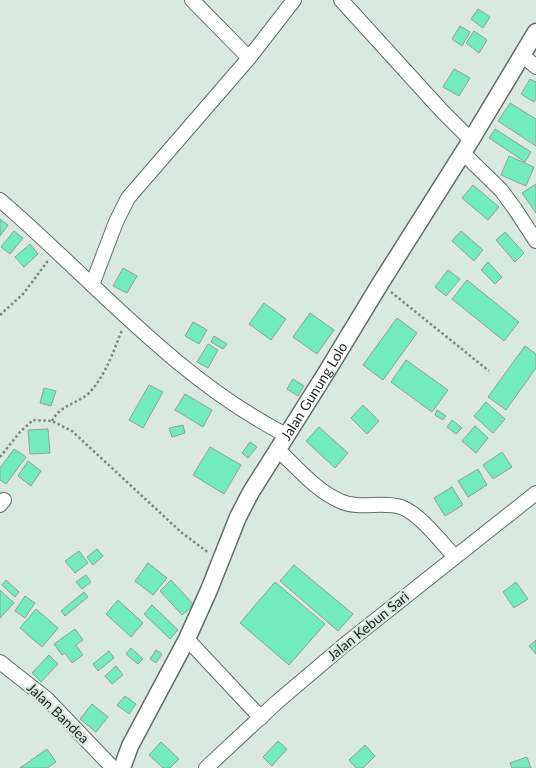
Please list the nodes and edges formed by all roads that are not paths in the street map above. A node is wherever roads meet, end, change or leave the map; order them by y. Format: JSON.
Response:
{"nodes":[{"id":1,"x":192,"y":0,"type":"edge"},
{"id":2,"x":294,"y":0,"type":"edge"},
{"id":3,"x":341,"y":0,"type":"edge"},
{"id":4,"x":536,"y":32,"type":"edge"},
{"id":5,"x":523,"y":56,"type":"junction"},
{"id":6,"x":249,"y":58,"type":"junction"},
{"id":7,"x":536,"y":67,"type":"edge"},
{"id":8,"x":467,"y":146,"type":"junction"},
{"id":9,"x":0,"y":200,"type":"edge"},
{"id":10,"x":536,"y":241,"type":"edge"},
{"id":11,"x":92,"y":285,"type":"junction"},
{"id":12,"x":282,"y":442,"type":"junction"},
{"id":13,"x":536,"y":493,"type":"edge"},
{"id":14,"x":455,"y":557,"type":"junction"},
{"id":15,"x":187,"y":639,"type":"junction"},
{"id":16,"x":0,"y":662,"type":"edge"},
{"id":17,"x":261,"y":718,"type":"junction"},
{"id":18,"x":113,"y":768,"type":"edge"},
{"id":19,"x":122,"y":768,"type":"edge"},
{"id":20,"x":206,"y":768,"type":"edge"}],
"edges":[{"from":1,"to":6,"type":"street"},
{"from":2,"to":6,"type":"street"},
{"from":3,"to":8,"type":"street"},
{"from":4,"to":5,"type":"street","name":"Jalan Gunung Lolo"},
{"from":5,"to":7,"type":"street"},
{"from":5,"to":8,"type":"street","name":"Jalan Gunung Lolo"},
{"from":6,"to":11,"type":"street"},
{"from":8,"to":10,"type":"street"},
{"from":8,"to":12,"type":"street","name":"Jalan Gunung Lolo"},
{"from":9,"to":11,"type":"street"},
{"from":11,"to":12,"type":"street"},
{"from":12,"to":14,"type":"street"},
{"from":12,"to":15,"type":"street","name":"Jalan Gunung Lolo"},
{"from":13,"to":14,"type":"street","name":"Jalan Kebun Sari"},
{"from":14,"to":17,"type":"street","name":"Jalan Kebun Sari"},
{"from":15,"to":17,"type":"street"},
{"from":15,"to":19,"type":"street","name":"Jalan Gunung Lolo"},
{"from":16,"to":18,"type":"street","name":"Jalan Bandea"},
{"from":17,"to":20,"type":"street","name":"Jalan Kebun Sari"}]}
